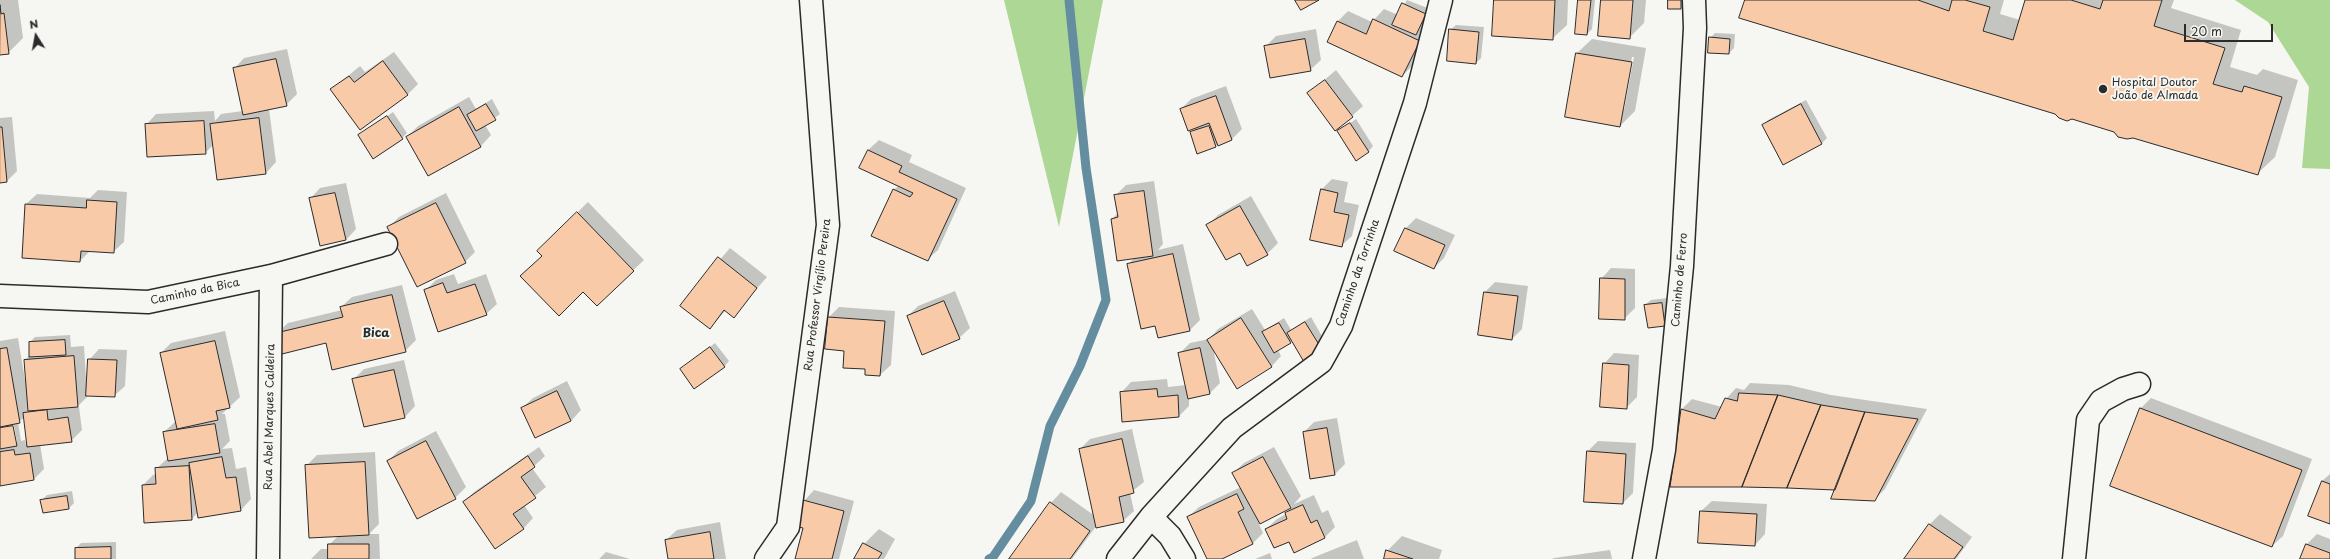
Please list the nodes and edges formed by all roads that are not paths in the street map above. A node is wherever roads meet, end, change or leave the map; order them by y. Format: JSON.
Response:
{"nodes":[{"id":1,"x":811,"y":0,"type":"edge"},
{"id":2,"x":1441,"y":0,"type":"edge"},
{"id":3,"x":1694,"y":0,"type":"edge"},
{"id":4,"x":386,"y":244,"type":"dead end"},
{"id":5,"x":272,"y":276,"type":"junction"},
{"id":6,"x":0,"y":296,"type":"edge"},
{"id":7,"x":2139,"y":384,"type":"dead end"},
{"id":8,"x":1151,"y":517,"type":"junction"},
{"id":9,"x":268,"y":559,"type":"edge"},
{"id":10,"x":766,"y":559,"type":"edge"},
{"id":11,"x":1118,"y":559,"type":"edge"},
{"id":12,"x":1184,"y":559,"type":"edge"},
{"id":13,"x":1644,"y":559,"type":"edge"},
{"id":14,"x":2074,"y":559,"type":"edge"}],
"edges":[{"from":1,"to":10,"type":"street","name":"Rua Professor Virgílio Pereira"},
{"from":2,"to":8,"type":"street","name":"Caminho da Torrinha"},
{"from":3,"to":13,"type":"street","name":"Caminho de Ferro"},
{"from":4,"to":5,"type":"street","name":"Caminho da Bica"},
{"from":5,"to":6,"type":"street","name":"Caminho da Bica"},
{"from":5,"to":9,"type":"street","name":"Rua Abel Marques Caldeira"},
{"from":7,"to":14,"type":"street"},
{"from":8,"to":11,"type":"street","name":"Caminho da Torrinha"},
{"from":8,"to":12,"type":"street"}]}
